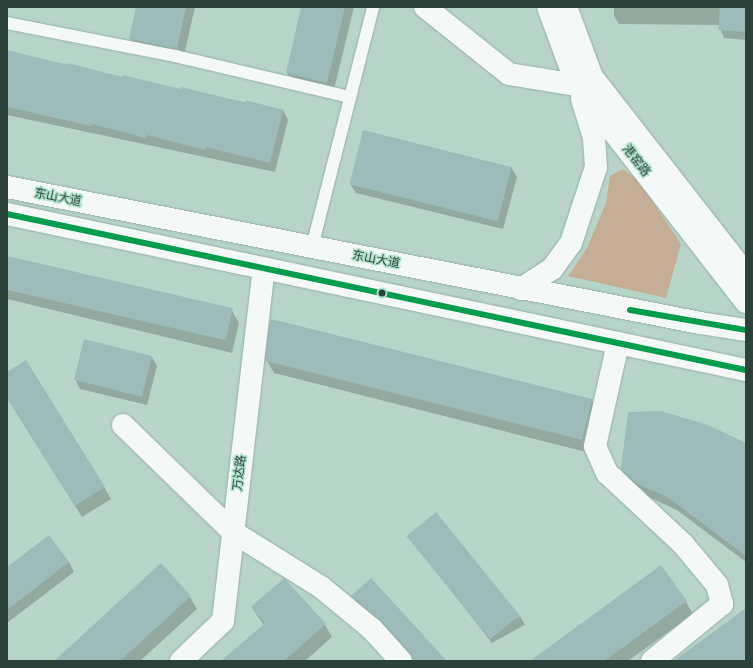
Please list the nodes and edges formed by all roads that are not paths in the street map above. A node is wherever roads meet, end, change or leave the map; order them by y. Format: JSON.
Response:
{"nodes":[{"id":1,"x":373,"y":7,"type":"edge"},
{"id":2,"x":425,"y":7,"type":"edge"},
{"id":3,"x":548,"y":7,"type":"edge"},
{"id":4,"x":566,"y":7,"type":"edge"},
{"id":5,"x":7,"y":23,"type":"edge"},
{"id":6,"x":577,"y":85,"type":"junction"},
{"id":7,"x":350,"y":96,"type":"junction"},
{"id":8,"x":7,"y":188,"type":"edge"},
{"id":9,"x":7,"y":214,"type":"edge"},
{"id":10,"x":312,"y":247,"type":"junction"},
{"id":11,"x":264,"y":268,"type":"junction"},
{"id":12,"x":746,"y":274,"type":"edge"},
{"id":13,"x":521,"y":289,"type":"junction"},
{"id":14,"x":746,"y":302,"type":"edge"},
{"id":15,"x":746,"y":330,"type":"edge"},
{"id":16,"x":618,"y":343,"type":"junction"},
{"id":17,"x":746,"y":370,"type":"edge"},
{"id":18,"x":123,"y":425,"type":"dead end"},
{"id":19,"x":233,"y":532,"type":"junction"},
{"id":20,"x":181,"y":661,"type":"edge"},
{"id":21,"x":401,"y":661,"type":"edge"},
{"id":22,"x":652,"y":661,"type":"edge"}],
"edges":[{"from":1,"to":7,"type":"lane"},
{"from":2,"to":6,"type":"main road"},
{"from":3,"to":6,"type":"main road","name":"港窑路"},
{"from":4,"to":12,"type":"main road","name":"港窑路"},
{"from":5,"to":7,"type":"lane"},
{"from":6,"to":13,"type":"main road"},
{"from":6,"to":14,"type":"main road","name":"港窑路"},
{"from":7,"to":10,"type":"lane"},
{"from":8,"to":10,"type":"main road","name":"东山大道"},
{"from":9,"to":11,"type":"main road"},
{"from":10,"to":13,"type":"main road","name":"东山大道"},
{"from":11,"to":16,"type":"main road"},
{"from":11,"to":19,"type":"main road","name":"万达路"},
{"from":13,"to":15,"type":"main road","name":"东山大道"},
{"from":16,"to":17,"type":"main road"},
{"from":16,"to":22,"type":"main road"},
{"from":18,"to":19,"type":"main road"},
{"from":19,"to":20,"type":"main road","name":"万达路"},
{"from":19,"to":21,"type":"main road"}]}
